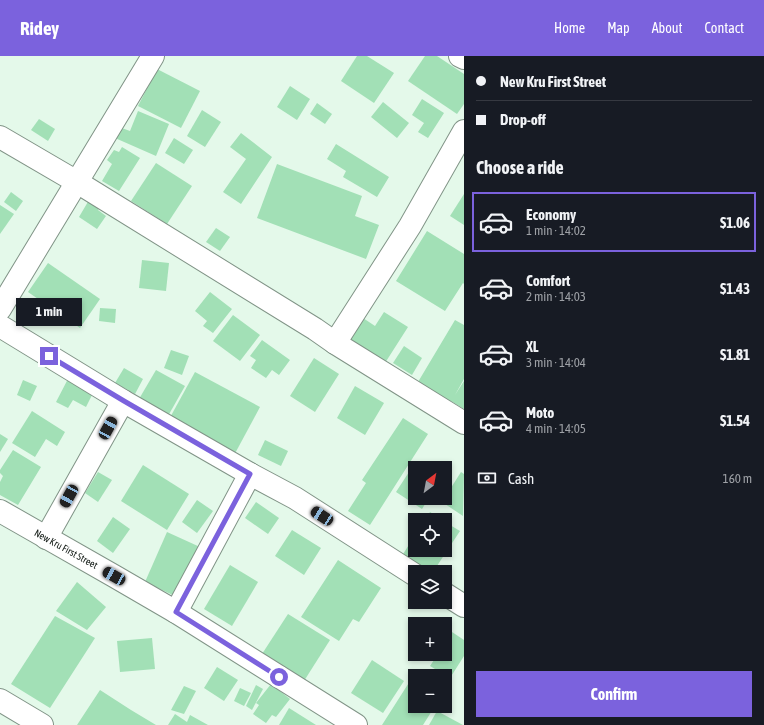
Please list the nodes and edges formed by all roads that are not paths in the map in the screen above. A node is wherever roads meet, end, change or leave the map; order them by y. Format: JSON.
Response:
{"nodes":[{"id":1,"x":153,"y":56,"type":"edge"},
{"id":2,"x":460,"y":56,"type":"edge"},
{"id":3,"x":464,"y":58,"type":"edge"},
{"id":4,"x":464,"y":131,"type":"edge"},
{"id":5,"x":0,"y":137,"type":"edge"},
{"id":6,"x":77,"y":182,"type":"junction"},
{"id":7,"x":0,"y":309,"type":"edge"},
{"id":8,"x":0,"y":326,"type":"edge"},
{"id":9,"x":335,"y":344,"type":"junction"},
{"id":10,"x":124,"y":401,"type":"junction"},
{"id":11,"x":464,"y":423,"type":"edge"},
{"id":12,"x":250,"y":474,"type":"junction"},
{"id":13,"x":0,"y":511,"type":"edge"},
{"id":14,"x":46,"y":538,"type":"junction"},
{"id":15,"x":408,"y":571,"type":"edge"},
{"id":16,"x":452,"y":598,"type":"edge"},
{"id":17,"x":464,"y":606,"type":"edge"},
{"id":18,"x":176,"y":612,"type":"junction"},
{"id":19,"x":0,"y":700,"type":"edge"},
{"id":20,"x":42,"y":725,"type":"edge"},
{"id":21,"x":356,"y":725,"type":"edge"}],
"edges":[{"from":1,"to":6,"type":"street"},
{"from":2,"to":3,"type":"street"},
{"from":4,"to":9,"type":"street"},
{"from":5,"to":6,"type":"street"},
{"from":6,"to":7,"type":"street"},
{"from":6,"to":9,"type":"street"},
{"from":8,"to":10,"type":"street"},
{"from":9,"to":11,"type":"street"},
{"from":10,"to":12,"type":"street"},
{"from":10,"to":14,"type":"street"},
{"from":12,"to":15,"type":"street"},
{"from":12,"to":18,"type":"street"},
{"from":13,"to":14,"type":"street","name":"New Kru First Street"},
{"from":14,"to":18,"type":"street","name":"New Kru First Street"},
{"from":16,"to":17,"type":"street"},
{"from":18,"to":21,"type":"street","name":"New Kru First Street"},
{"from":19,"to":20,"type":"street"}]}
